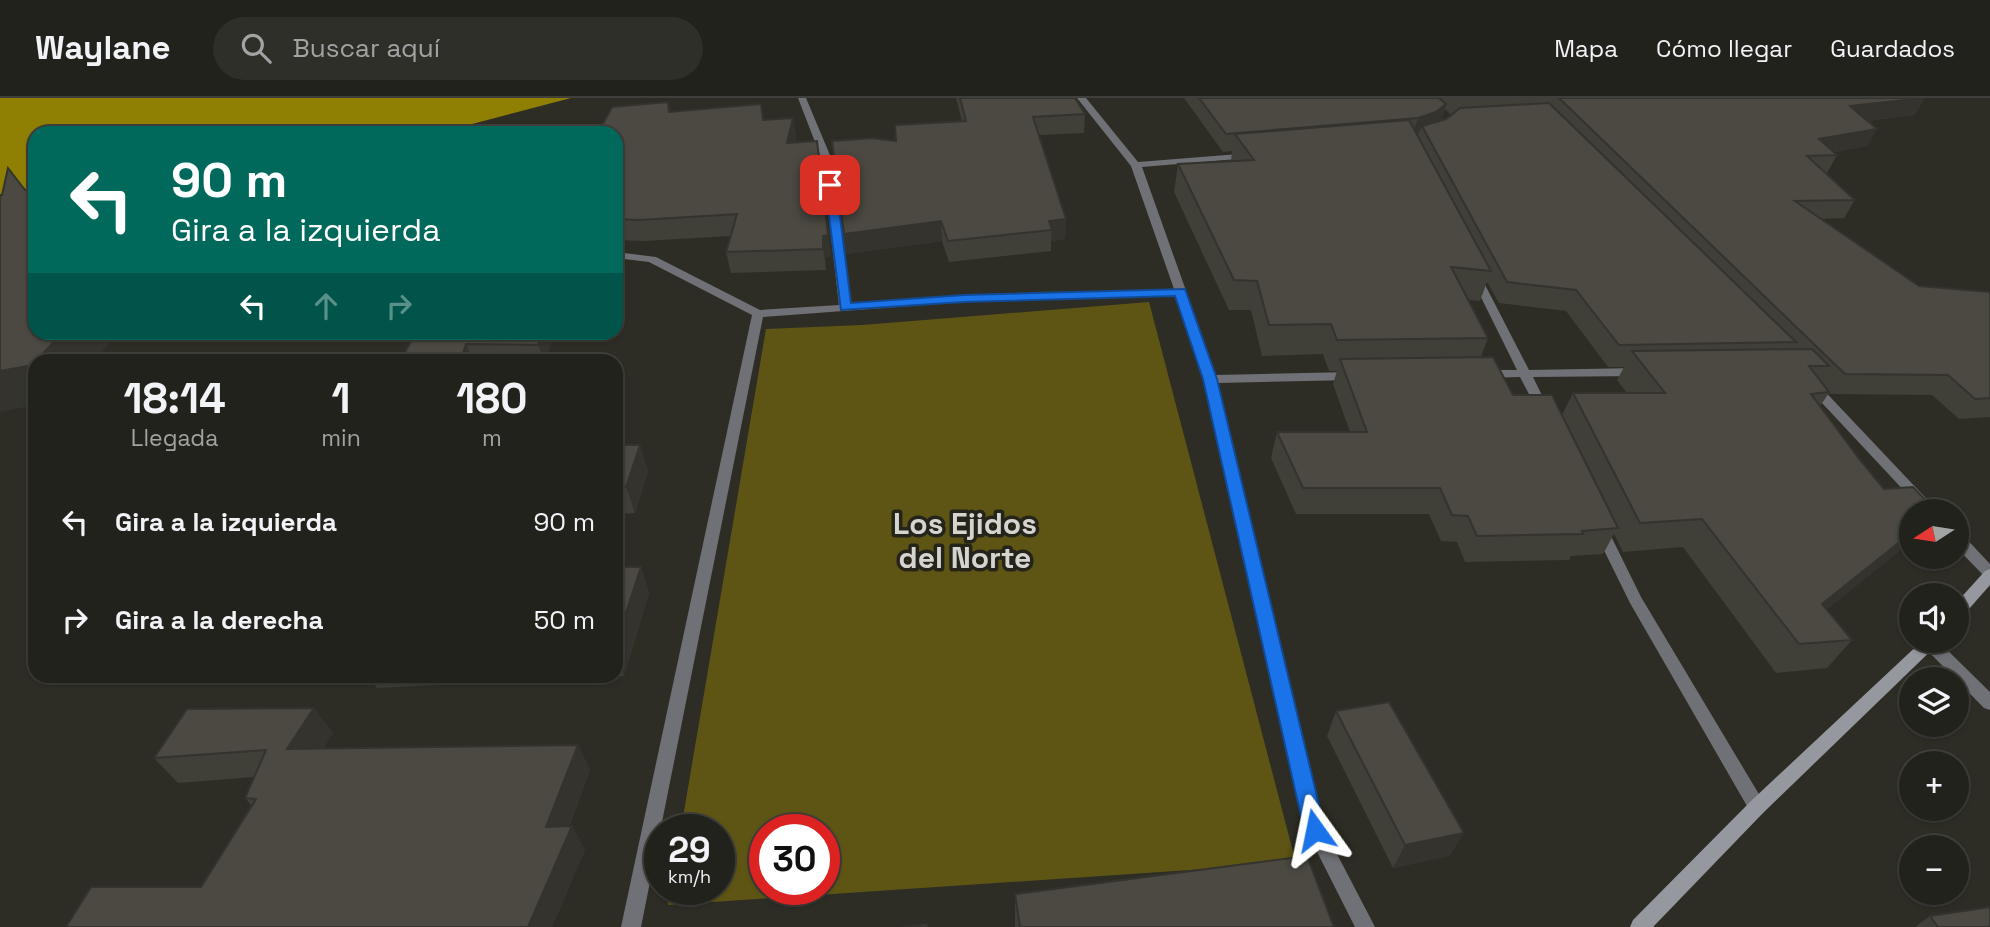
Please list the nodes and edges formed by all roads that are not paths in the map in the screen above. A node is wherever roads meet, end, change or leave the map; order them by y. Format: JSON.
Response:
{"nodes":[{"id":1,"x":802,"y":98,"type":"edge"},
{"id":2,"x":1081,"y":98,"type":"edge"},
{"id":3,"x":1257,"y":155,"type":"edge"},
{"id":4,"x":1136,"y":165,"type":"junction"},
{"id":5,"x":623,"y":256,"type":"edge"},
{"id":6,"x":1469,"y":264,"type":"edge"},
{"id":7,"x":1180,"y":292,"type":"junction"},
{"id":8,"x":845,"y":307,"type":"junction"},
{"id":9,"x":758,"y":314,"type":"junction"},
{"id":10,"x":1798,"y":371,"type":"edge"},
{"id":11,"x":1648,"y":372,"type":"edge"},
{"id":12,"x":1525,"y":373,"type":"junction"},
{"id":13,"x":1471,"y":374,"type":"edge"},
{"id":14,"x":1361,"y":376,"type":"edge"},
{"id":15,"x":1210,"y":379,"type":"junction"},
{"id":16,"x":1550,"y":424,"type":"edge"},
{"id":17,"x":1920,"y":499,"type":"edge"},
{"id":18,"x":1592,"y":511,"type":"edge"},
{"id":19,"x":1969,"y":551,"type":"edge"},
{"id":20,"x":1990,"y":574,"type":"edge"},
{"id":21,"x":1969,"y":599,"type":"edge"},
{"id":22,"x":1921,"y":653,"type":"edge"},
{"id":23,"x":1943,"y":653,"type":"edge"},
{"id":24,"x":1990,"y":703,"type":"edge"},
{"id":25,"x":1757,"y":807,"type":"junction"},
{"id":26,"x":632,"y":927,"type":"edge"},
{"id":27,"x":1365,"y":927,"type":"edge"},
{"id":28,"x":1640,"y":927,"type":"edge"}],
"edges":[{"from":1,"to":8,"type":"street"},
{"from":2,"to":4,"type":"street"},
{"from":3,"to":4,"type":"street"},
{"from":4,"to":7,"type":"street"},
{"from":5,"to":9,"type":"street"},
{"from":6,"to":12,"type":"street"},
{"from":7,"to":8,"type":"street"},
{"from":7,"to":15,"type":"street"},
{"from":8,"to":9,"type":"street"},
{"from":9,"to":26,"type":"street"},
{"from":10,"to":17,"type":"street"},
{"from":11,"to":12,"type":"street"},
{"from":12,"to":13,"type":"street"},
{"from":12,"to":16,"type":"street"},
{"from":14,"to":15,"type":"street"},
{"from":15,"to":27,"type":"street"},
{"from":18,"to":25,"type":"street"},
{"from":19,"to":20,"type":"street"},
{"from":20,"to":21,"type":"main road"},
{"from":22,"to":25,"type":"main road"},
{"from":23,"to":24,"type":"street"},
{"from":25,"to":28,"type":"main road"}]}
